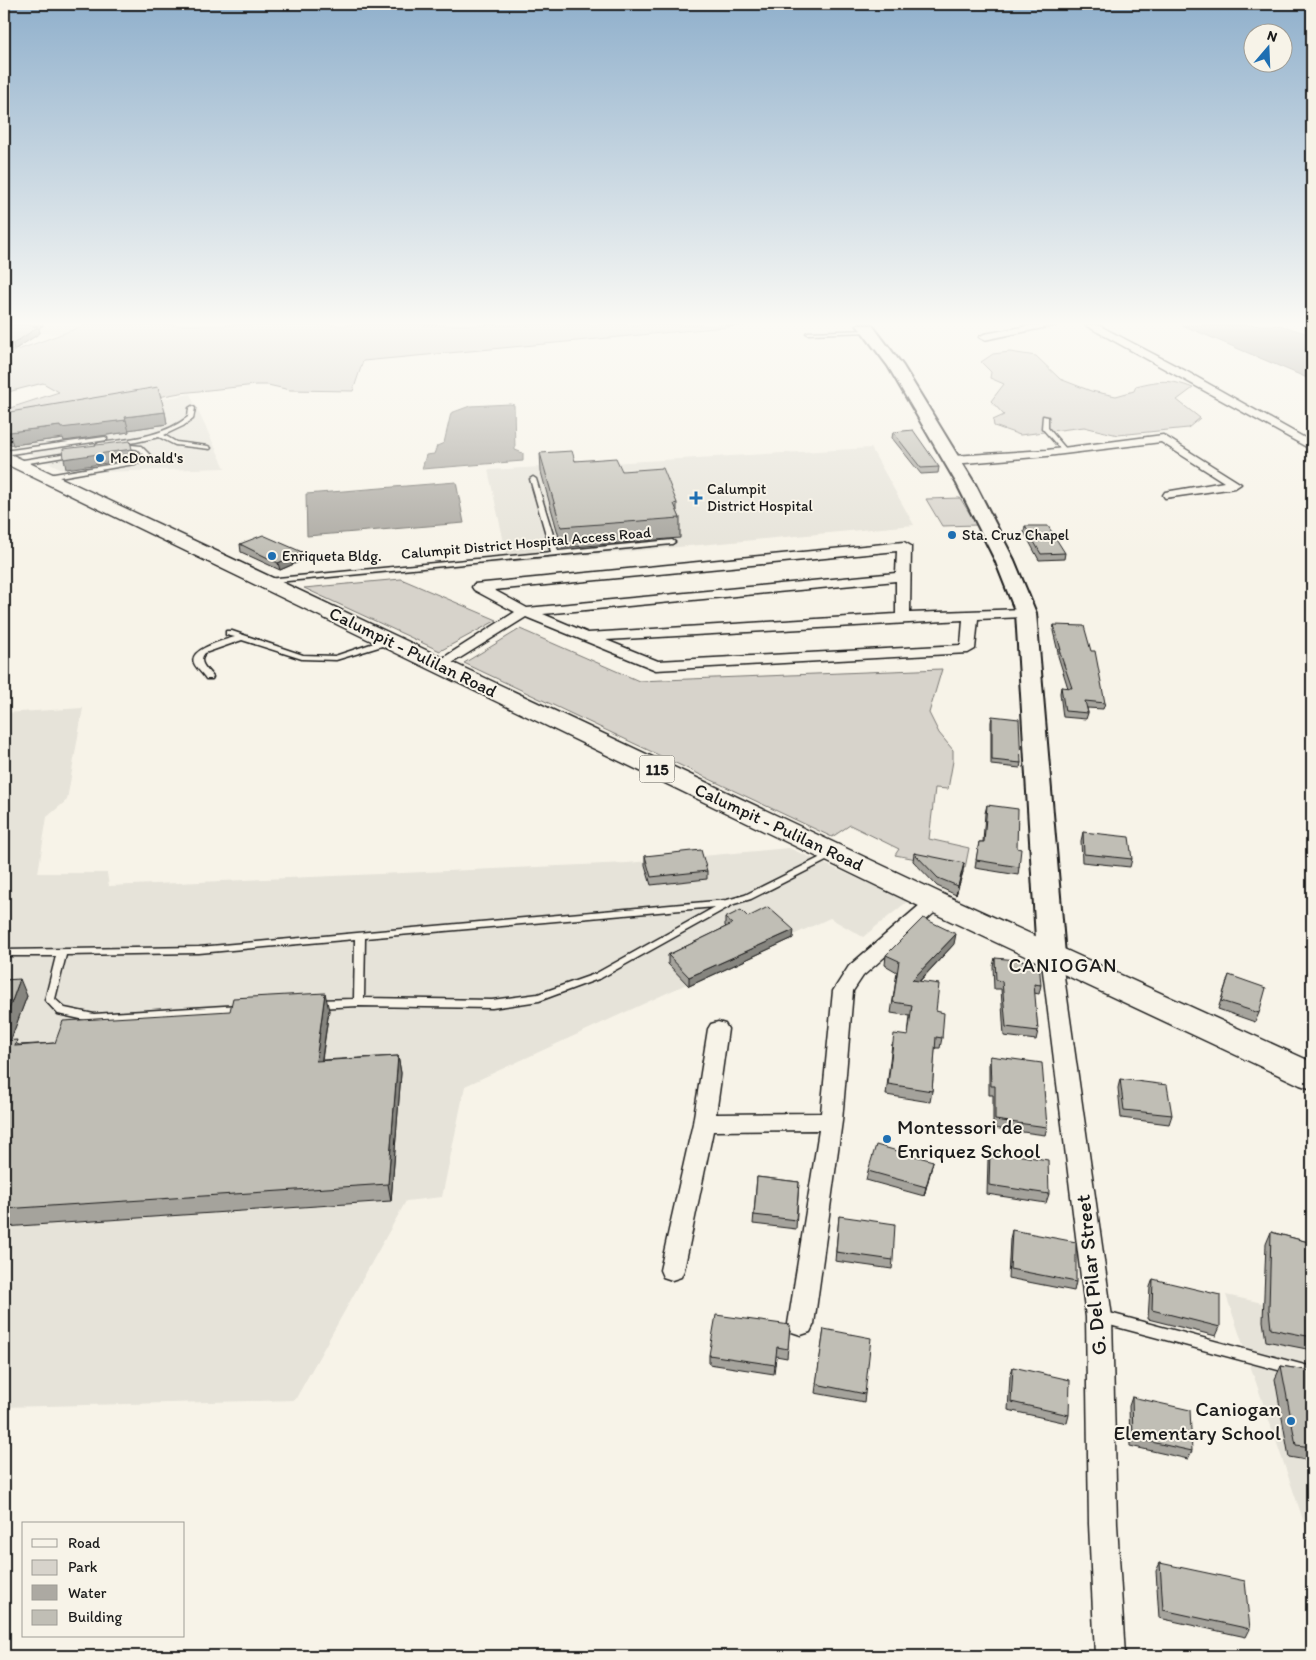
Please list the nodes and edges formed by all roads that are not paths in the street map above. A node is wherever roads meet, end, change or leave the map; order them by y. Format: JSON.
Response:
{"nodes":[{"id":1,"x":918,"y":402,"type":"edge"},
{"id":2,"x":1234,"y":402,"type":"edge"},
{"id":3,"x":192,"y":408,"type":"dead end"},
{"id":4,"x":1045,"y":417,"type":"dead end"},
{"id":5,"x":174,"y":430,"type":"junction"},
{"id":6,"x":161,"y":436,"type":"junction"},
{"id":7,"x":1312,"y":447,"type":"edge"},
{"id":8,"x":208,"y":448,"type":"dead end"},
{"id":9,"x":97,"y":450,"type":"edge"},
{"id":10,"x":1064,"y":451,"type":"junction"},
{"id":11,"x":80,"y":453,"type":"edge"},
{"id":12,"x":9,"y":458,"type":"edge"},
{"id":13,"x":953,"y":460,"type":"junction"},
{"id":14,"x":48,"y":477,"type":"junction"},
{"id":15,"x":533,"y":479,"type":"dead end"},
{"id":16,"x":1169,"y":496,"type":"dead end"},
{"id":17,"x":672,"y":542,"type":"edge"},
{"id":18,"x":555,"y":553,"type":"junction"},
{"id":19,"x":903,"y":576,"type":"junction"},
{"id":20,"x":264,"y":581,"type":"junction"},
{"id":21,"x":525,"y":612,"type":"junction"},
{"id":22,"x":971,"y":614,"type":"junction"},
{"id":23,"x":1026,"y":614,"type":"junction"},
{"id":24,"x":902,"y":618,"type":"junction"},
{"id":25,"x":229,"y":633,"type":"dead end"},
{"id":26,"x":242,"y":638,"type":"junction"},
{"id":27,"x":584,"y":638,"type":"junction"},
{"id":28,"x":389,"y":641,"type":"junction"},
{"id":29,"x":438,"y":665,"type":"junction"},
{"id":30,"x":209,"y":677,"type":"dead end"},
{"id":31,"x":835,"y":854,"type":"junction"},
{"id":32,"x":731,"y":902,"type":"junction"},
{"id":33,"x":935,"y":902,"type":"junction"},
{"id":34,"x":360,"y":935,"type":"junction"},
{"id":35,"x":62,"y":952,"type":"junction"},
{"id":36,"x":4,"y":953,"type":"edge"},
{"id":37,"x":1050,"y":955,"type":"junction"},
{"id":38,"x":358,"y":1002,"type":"junction"},
{"id":39,"x":300,"y":1005,"type":"edge"},
{"id":40,"x":250,"y":1008,"type":"edge"},
{"id":41,"x":718,"y":1029,"type":"dead end"},
{"id":42,"x":1312,"y":1076,"type":"edge"},
{"id":43,"x":831,"y":1121,"type":"junction"},
{"id":44,"x":704,"y":1123,"type":"junction"},
{"id":45,"x":672,"y":1270,"type":"dead end"},
{"id":46,"x":1099,"y":1317,"type":"junction"},
{"id":47,"x":801,"y":1324,"type":"dead end"},
{"id":48,"x":1312,"y":1373,"type":"edge"},
{"id":49,"x":1110,"y":1656,"type":"edge"}],
"edges":[{"from":1,"to":13,"type":"street"},
{"from":2,"to":7,"type":"street"},
{"from":3,"to":5,"type":"lane"},
{"from":4,"to":10,"type":"lane"},
{"from":5,"to":6,"type":"lane"},
{"from":5,"to":12,"type":"lane"},
{"from":6,"to":8,"type":"lane"},
{"from":6,"to":12,"type":"lane"},
{"from":9,"to":14,"type":"lane"},
{"from":10,"to":13,"type":"street"},
{"from":10,"to":16,"type":"street"},
{"from":11,"to":12,"type":"lane"},
{"from":12,"to":14,"type":"main road","name":"Calumpit - Pulilan Road","number":"115"},
{"from":13,"to":23,"type":"street"},
{"from":14,"to":20,"type":"main road","name":"Calumpit - Pulilan Road","number":"115"},
{"from":15,"to":18,"type":"lane"},
{"from":17,"to":18,"type":"lane","name":"Calumpit District Hospital Access Road"},
{"from":18,"to":20,"type":"lane","name":"Calumpit District Hospital Access Road"},
{"from":19,"to":21,"type":"street"},
{"from":19,"to":21,"type":"street"},
{"from":19,"to":24,"type":"street"},
{"from":20,"to":28,"type":"main road","name":"Calumpit - Pulilan Road","number":"115"},
{"from":21,"to":27,"type":"street"},
{"from":21,"to":29,"type":"street"},
{"from":22,"to":23,"type":"street"},
{"from":22,"to":24,"type":"street"},
{"from":22,"to":27,"type":"street"},
{"from":23,"to":37,"type":"street"},
{"from":24,"to":27,"type":"street"},
{"from":25,"to":26,"type":"lane"},
{"from":26,"to":28,"type":"lane"},
{"from":26,"to":30,"type":"lane"},
{"from":28,"to":29,"type":"main road","name":"Calumpit - Pulilan Road","number":"115"},
{"from":29,"to":31,"type":"main road","name":"Calumpit - Pulilan Road","number":"115"},
{"from":31,"to":32,"type":"lane"},
{"from":31,"to":33,"type":"main road","name":"Calumpit - Pulilan Road","number":"115"},
{"from":32,"to":34,"type":"lane"},
{"from":32,"to":38,"type":"lane"},
{"from":33,"to":37,"type":"main road","name":"Calumpit - Pulilan Road","number":"115"},
{"from":33,"to":43,"type":"street"},
{"from":34,"to":35,"type":"lane"},
{"from":34,"to":38,"type":"lane"},
{"from":35,"to":36,"type":"lane"},
{"from":35,"to":40,"type":"lane"},
{"from":37,"to":42,"type":"main road","name":"Calumpit - Pulilan Road","number":"115"},
{"from":37,"to":46,"type":"street","name":"G. Del Pilar Street"},
{"from":38,"to":39,"type":"lane"},
{"from":41,"to":44,"type":"street"},
{"from":43,"to":44,"type":"street"},
{"from":43,"to":47,"type":"street"},
{"from":44,"to":45,"type":"street"},
{"from":46,"to":48,"type":"lane"},
{"from":46,"to":49,"type":"street","name":"G. Del Pilar Street"}]}
